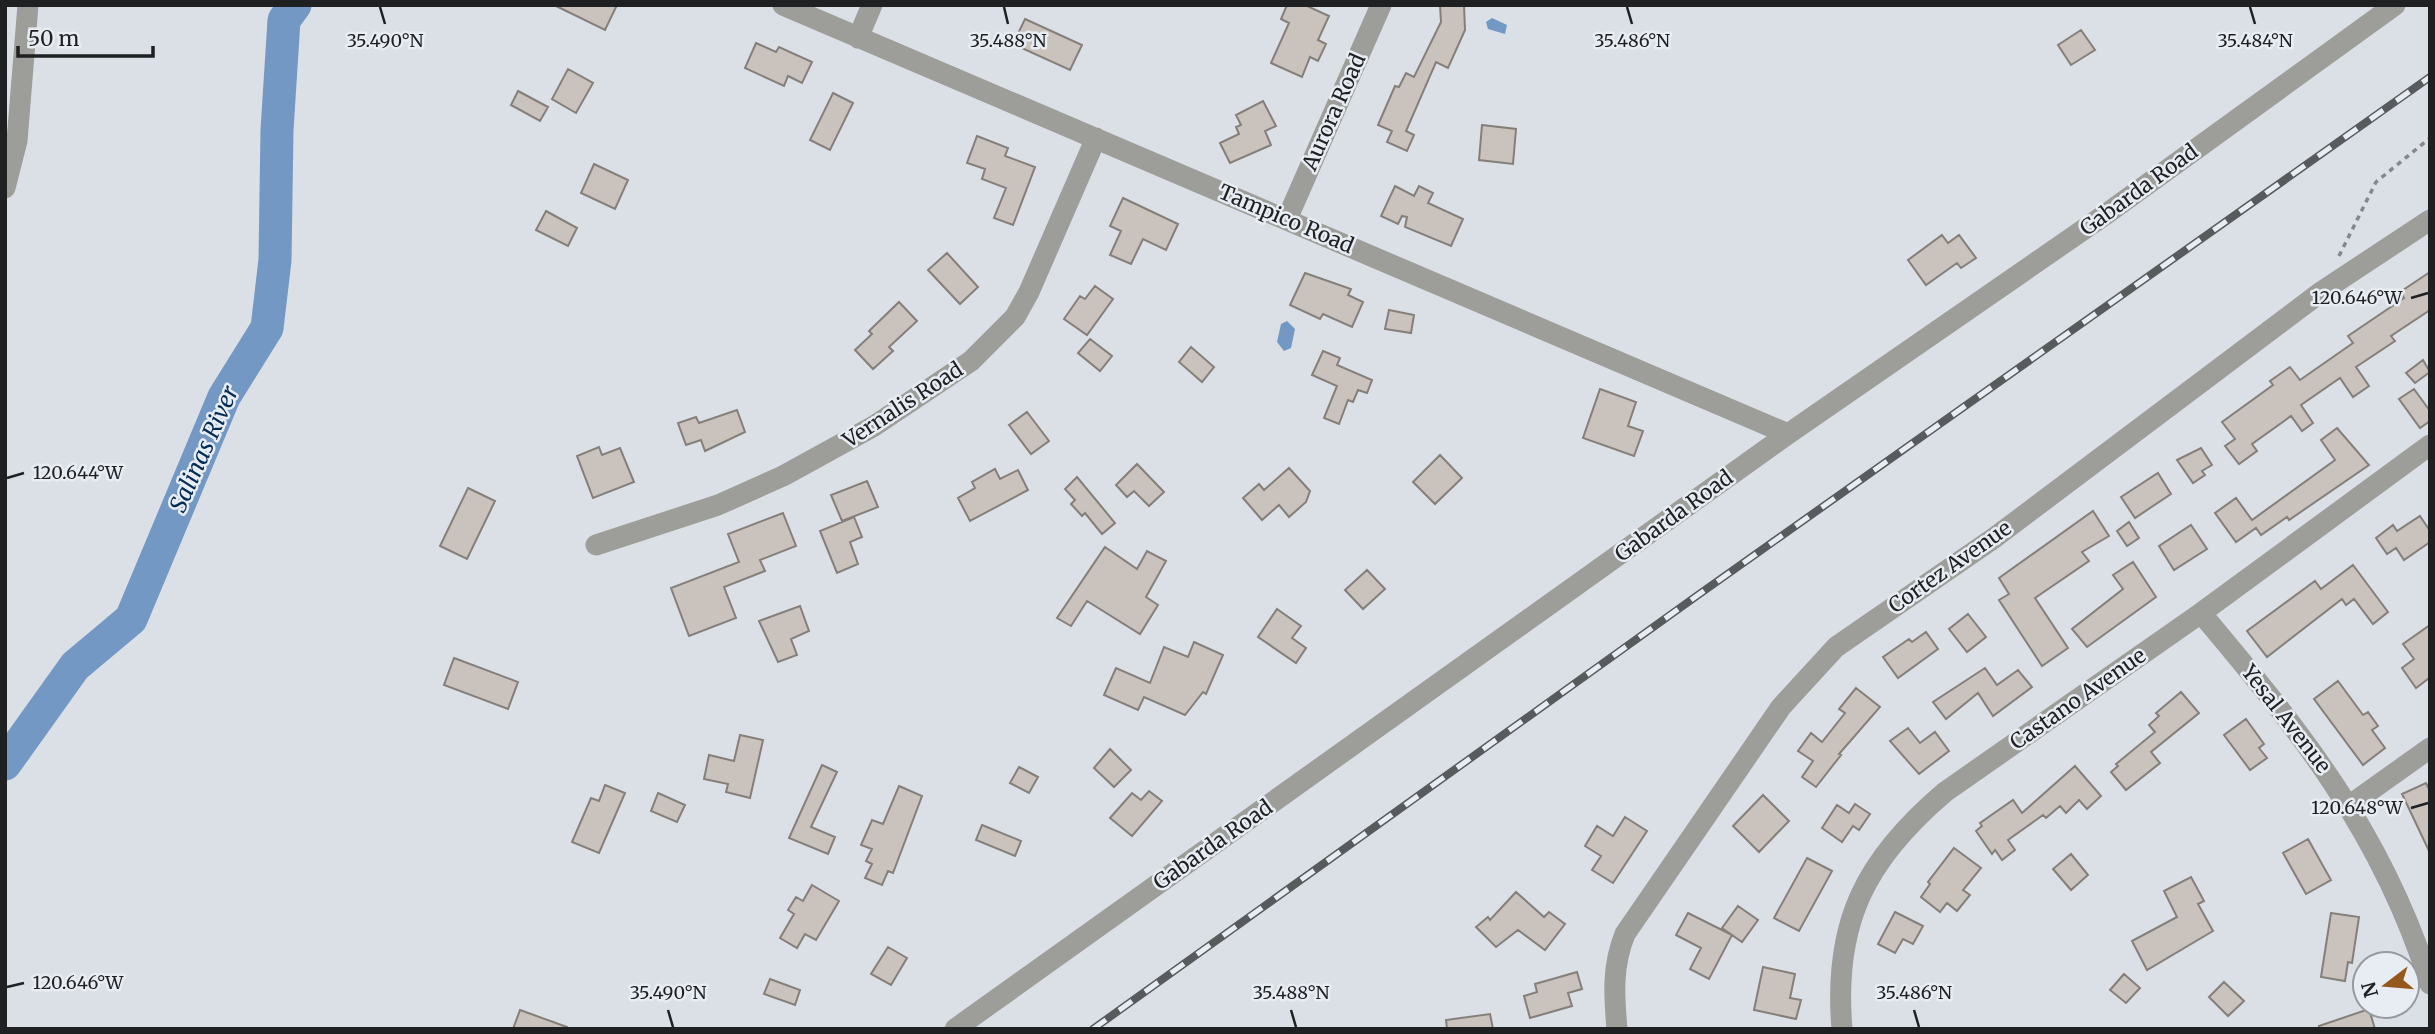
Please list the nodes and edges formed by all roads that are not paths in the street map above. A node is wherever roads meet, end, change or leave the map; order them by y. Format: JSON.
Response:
{"nodes":[{"id":1,"x":28,"y":5,"type":"edge"},
{"id":2,"x":783,"y":5,"type":"edge"},
{"id":3,"x":872,"y":5,"type":"edge"},
{"id":4,"x":1381,"y":5,"type":"edge"},
{"id":5,"x":2395,"y":5,"type":"edge"},
{"id":6,"x":858,"y":38,"type":"junction"},
{"id":7,"x":1096,"y":138,"type":"junction"},
{"id":8,"x":5,"y":188,"type":"edge"},
{"id":9,"x":1287,"y":219,"type":"junction"},
{"id":10,"x":2430,"y":220,"type":"edge"},
{"id":11,"x":1788,"y":434,"type":"junction"},
{"id":12,"x":2430,"y":445,"type":"edge"},
{"id":13,"x":596,"y":545,"type":"dead end"},
{"id":14,"x":2201,"y":613,"type":"junction"},
{"id":15,"x":2430,"y":748,"type":"edge"},
{"id":16,"x":2350,"y":805,"type":"junction"},
{"id":17,"x":2430,"y":984,"type":"edge"},
{"id":18,"x":955,"y":1029,"type":"edge"},
{"id":19,"x":1617,"y":1029,"type":"edge"},
{"id":20,"x":1842,"y":1029,"type":"edge"}],
"edges":[{"from":1,"to":8,"type":"street"},
{"from":2,"to":6,"type":"street","name":"Tampico Road"},
{"from":3,"to":6,"type":"street"},
{"from":4,"to":9,"type":"street","name":"Aurora Road"},
{"from":5,"to":11,"type":"street","name":"Gabarda Road"},
{"from":6,"to":7,"type":"street","name":"Tampico Road"},
{"from":7,"to":9,"type":"street","name":"Tampico Road"},
{"from":7,"to":13,"type":"street","name":"Vernalis Road"},
{"from":9,"to":11,"type":"street","name":"Tampico Road"},
{"from":10,"to":19,"type":"street","name":"Cortez Avenue"},
{"from":11,"to":18,"type":"street","name":"Gabarda Road"},
{"from":12,"to":14,"type":"street","name":"Castano Avenue"},
{"from":14,"to":16,"type":"street","name":"Yesal Avenue"},
{"from":14,"to":20,"type":"street","name":"Castano Avenue"},
{"from":15,"to":16,"type":"street"},
{"from":16,"to":17,"type":"street","name":"Yesal Avenue"}]}
